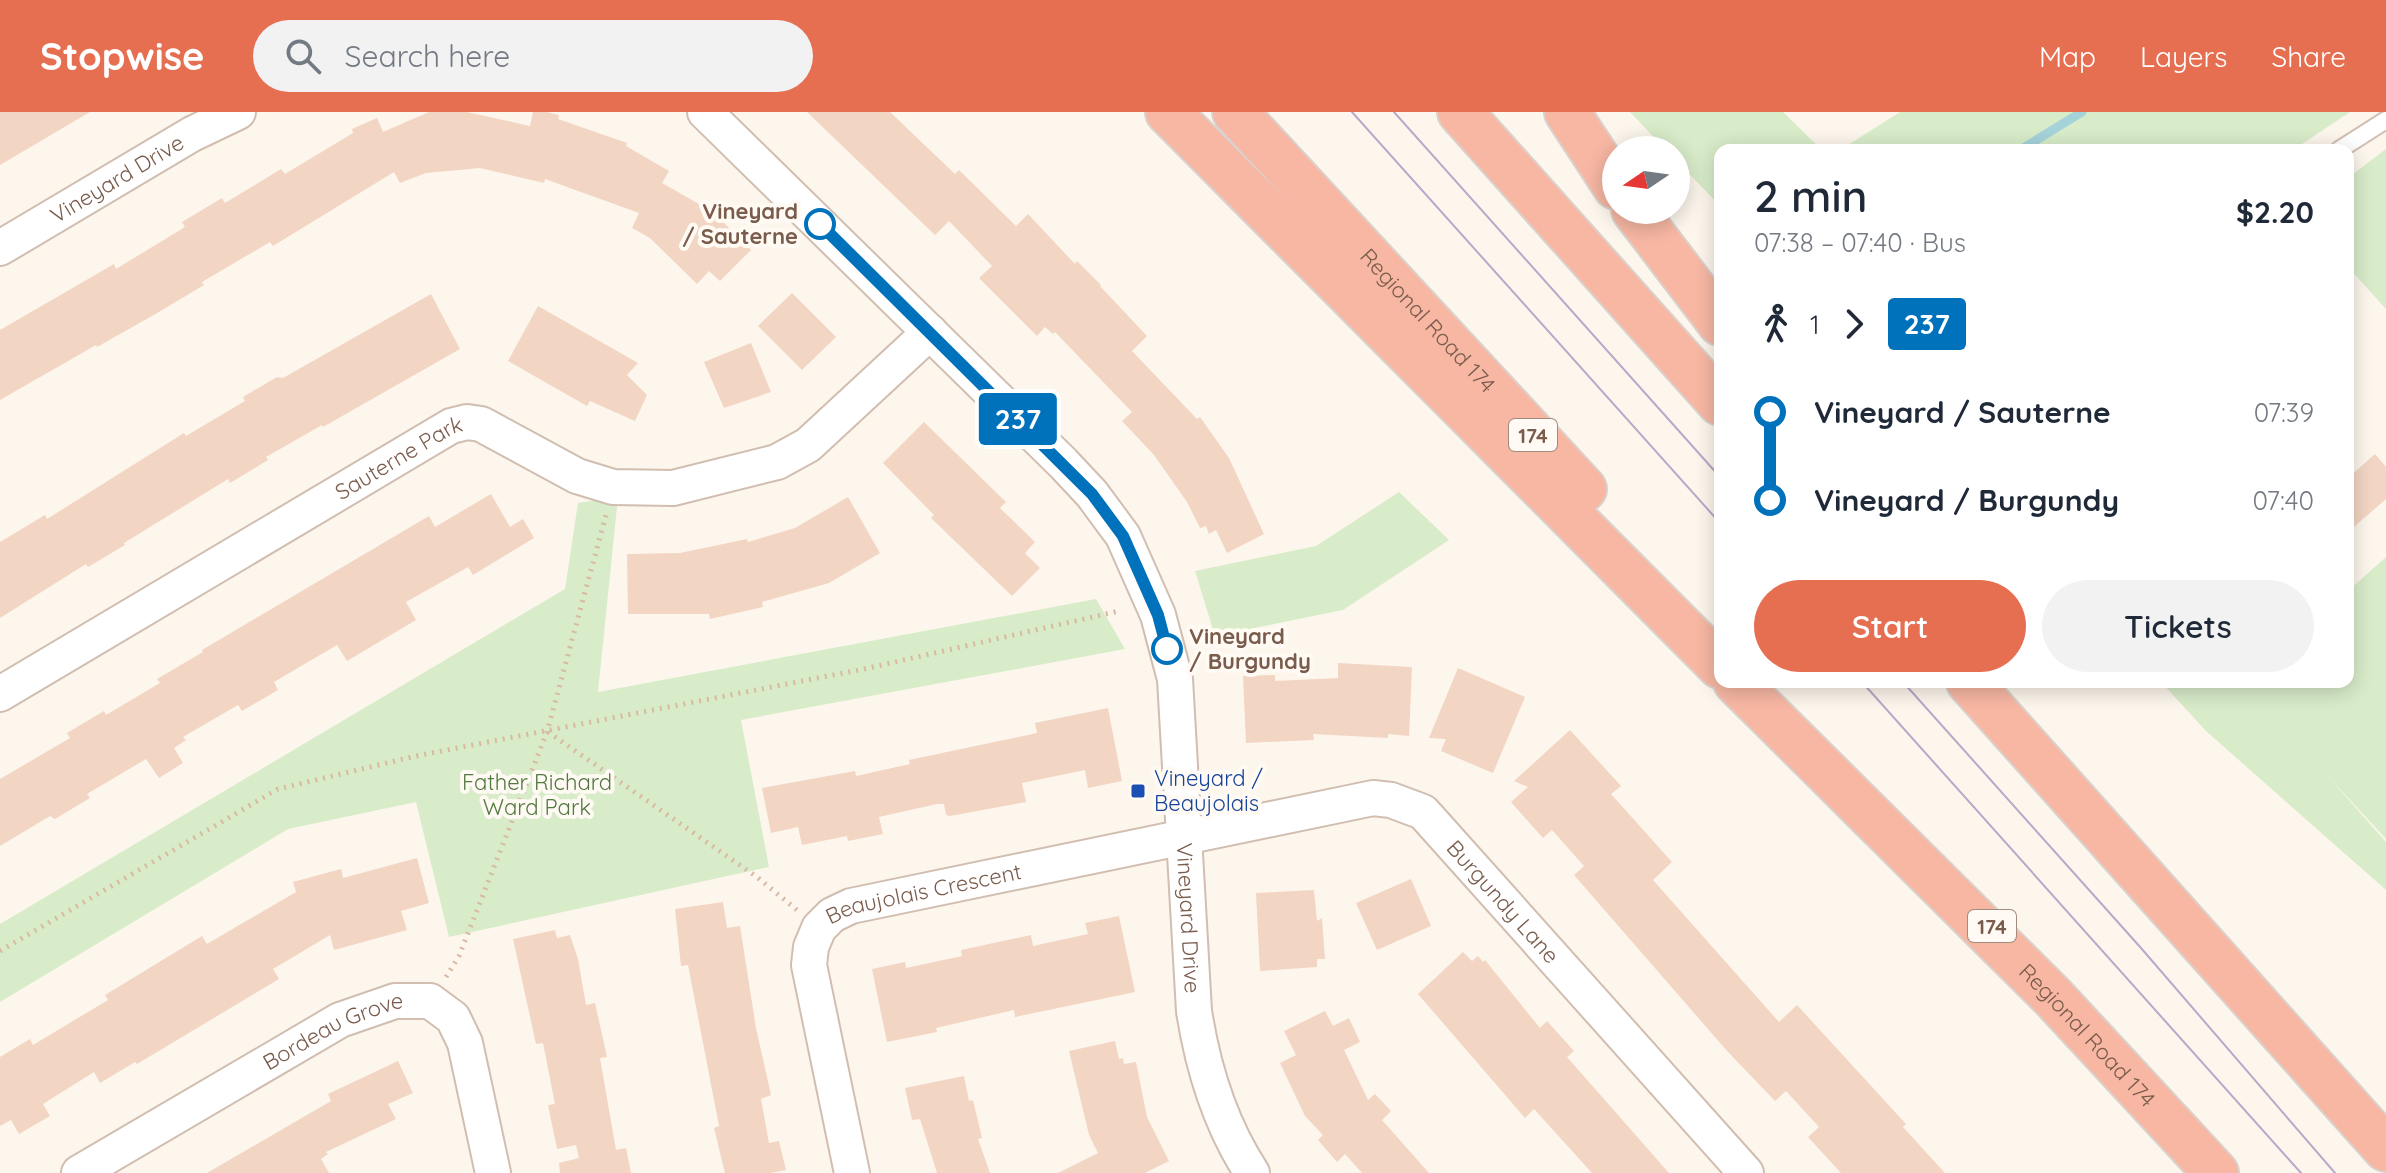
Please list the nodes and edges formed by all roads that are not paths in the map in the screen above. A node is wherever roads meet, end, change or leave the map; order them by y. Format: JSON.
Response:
{"nodes":[{"id":1,"x":238,"y":112,"type":"edge"},
{"id":2,"x":705,"y":112,"type":"edge"},
{"id":3,"x":1168,"y":112,"type":"edge"},
{"id":4,"x":1235,"y":112,"type":"edge"},
{"id":5,"x":1460,"y":112,"type":"edge"},
{"id":6,"x":1567,"y":112,"type":"edge"},
{"id":7,"x":2386,"y":120,"type":"edge"},
{"id":8,"x":2348,"y":144,"type":"edge"},
{"id":9,"x":1602,"y":166,"type":"edge"},
{"id":10,"x":1645,"y":224,"type":"edge"},
{"id":11,"x":0,"y":248,"type":"edge"},
{"id":12,"x":1714,"y":315,"type":"edge"},
{"id":13,"x":930,"y":332,"type":"junction"},
{"id":14,"x":1714,"y":396,"type":"edge"},
{"id":15,"x":1714,"y":629,"type":"edge"},
{"id":16,"x":1714,"y":660,"type":"edge"},
{"id":17,"x":1742,"y":688,"type":"edge"},
{"id":18,"x":1770,"y":688,"type":"edge"},
{"id":19,"x":1974,"y":688,"type":"edge"},
{"id":20,"x":2000,"y":688,"type":"edge"},
{"id":21,"x":0,"y":694,"type":"edge"},
{"id":22,"x":1184,"y":838,"type":"junction"},
{"id":23,"x":2147,"y":882,"type":"junction"},
{"id":24,"x":2386,"y":1149,"type":"edge"},
{"id":25,"x":79,"y":1173,"type":"edge"},
{"id":26,"x":493,"y":1173,"type":"edge"},
{"id":27,"x":852,"y":1173,"type":"edge"},
{"id":28,"x":1252,"y":1173,"type":"edge"},
{"id":29,"x":1746,"y":1173,"type":"edge"},
{"id":30,"x":2217,"y":1173,"type":"edge"}],
"edges":[{"from":1,"to":11,"type":"street","name":"Vineyard Drive"},
{"from":2,"to":13,"type":"street","name":"Vineyard Drive"},
{"from":3,"to":16,"type":"highway"},
{"from":4,"to":15,"type":"highway","name":"Regional Road 174","number":"174"},
{"from":5,"to":14,"type":"highway"},
{"from":6,"to":9,"type":"highway"},
{"from":7,"to":8,"type":"lane"},
{"from":10,"to":12,"type":"highway"},
{"from":13,"to":21,"type":"street","name":"Sauterne Park"},
{"from":13,"to":22,"type":"street","name":"Vineyard Drive"},
{"from":17,"to":30,"type":"highway"},
{"from":18,"to":30,"type":"highway","name":"Regional Road 174","number":"174"},
{"from":19,"to":23,"type":"highway"},
{"from":20,"to":23,"type":"highway"},
{"from":22,"to":27,"type":"street","name":"Beaujolais Crescent"},
{"from":22,"to":28,"type":"street","name":"Vineyard Drive"},
{"from":22,"to":29,"type":"street","name":"Burgundy Lane"},
{"from":23,"to":24,"type":"highway"},
{"from":25,"to":26,"type":"street","name":"Bordeau Grove"}]}
